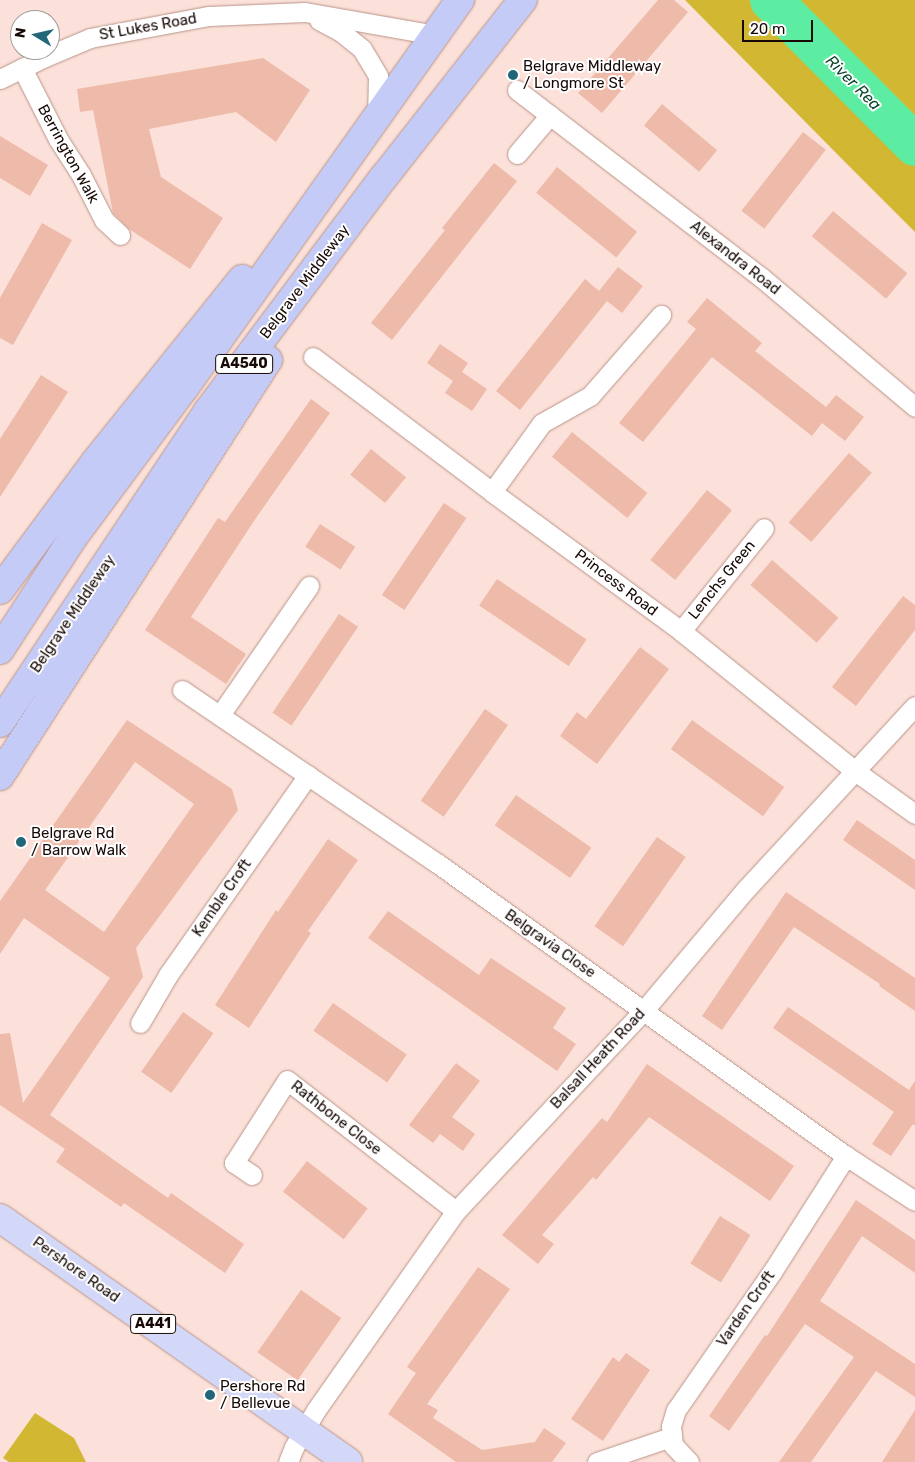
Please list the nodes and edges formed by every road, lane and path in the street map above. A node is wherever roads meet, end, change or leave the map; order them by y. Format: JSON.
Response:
{"nodes":[{"id":1,"x":460,"y":0,"type":"edge"},
{"id":2,"x":523,"y":0,"type":"edge"},
{"id":3,"x":304,"y":12,"type":"junction"},
{"id":4,"x":435,"y":35,"type":"junction"},
{"id":5,"x":22,"y":68,"type":"junction"},
{"id":6,"x":0,"y":80,"type":"edge"},
{"id":7,"x":517,"y":90,"type":"dead end"},
{"id":8,"x":550,"y":116,"type":"junction"},
{"id":9,"x":377,"y":117,"type":"junction"},
{"id":10,"x":517,"y":154,"type":"dead end"},
{"id":11,"x":384,"y":177,"type":"junction"},
{"id":12,"x":332,"y":184,"type":"junction"},
{"id":13,"x":120,"y":235,"type":"dead end"},
{"id":14,"x":661,"y":315,"type":"dead end"},
{"id":15,"x":313,"y":357,"type":"dead end"},
{"id":16,"x":915,"y":407,"type":"edge"},
{"id":17,"x":492,"y":492,"type":"junction"},
{"id":18,"x":764,"y":528,"type":"dead end"},
{"id":19,"x":310,"y":586,"type":"dead end"},
{"id":20,"x":0,"y":590,"type":"edge"},
{"id":21,"x":681,"y":631,"type":"junction"},
{"id":22,"x":0,"y":650,"type":"edge"},
{"id":23,"x":182,"y":690,"type":"dead end"},
{"id":24,"x":915,"y":706,"type":"edge"},
{"id":25,"x":220,"y":716,"type":"junction"},
{"id":26,"x":0,"y":723,"type":"edge"},
{"id":27,"x":855,"y":771,"type":"junction"},
{"id":28,"x":308,"y":775,"type":"junction"},
{"id":29,"x":0,"y":776,"type":"edge"},
{"id":30,"x":915,"y":814,"type":"edge"},
{"id":31,"x":644,"y":1010,"type":"junction"},
{"id":32,"x":140,"y":1023,"type":"dead end"},
{"id":33,"x":846,"y":1156,"type":"junction"},
{"id":34,"x":252,"y":1175,"type":"dead end"},
{"id":35,"x":915,"y":1201,"type":"edge"},
{"id":36,"x":456,"y":1211,"type":"junction"},
{"id":37,"x":0,"y":1218,"type":"edge"},
{"id":38,"x":305,"y":1430,"type":"junction"},
{"id":39,"x":671,"y":1437,"type":"junction"},
{"id":40,"x":288,"y":1462,"type":"edge"},
{"id":41,"x":348,"y":1462,"type":"edge"},
{"id":42,"x":597,"y":1462,"type":"edge"},
{"id":43,"x":690,"y":1462,"type":"edge"}],
"edges":[{"from":1,"to":4,"type":"highway","number":"A4540"},
{"from":2,"to":11,"type":"highway","name":"Belgrave Middleway","number":"A4540"},
{"from":3,"to":4,"type":"street","name":"St Lukes Road"},
{"from":3,"to":5,"type":"street","name":"St Lukes Road"},
{"from":3,"to":9,"type":"street"},
{"from":4,"to":9,"type":"highway","number":"A4540"},
{"from":5,"to":6,"type":"street","name":"St Lukes Road"},
{"from":5,"to":13,"type":"street","name":"Berrington Walk"},
{"from":7,"to":8,"type":"street","name":"Alexandra Road"},
{"from":8,"to":10,"type":"street"},
{"from":8,"to":16,"type":"street","name":"Alexandra Road"},
{"from":9,"to":12,"type":"highway","number":"A4540"},
{"from":11,"to":26,"type":"highway","name":"Belgrave Middleway","number":"A4540"},
{"from":11,"to":29,"type":"highway"},
{"from":12,"to":20,"type":"highway"},
{"from":12,"to":22,"type":"highway","number":"A4540"},
{"from":14,"to":17,"type":"street"},
{"from":15,"to":17,"type":"street","name":"Princess Road"},
{"from":17,"to":21,"type":"street","name":"Princess Road"},
{"from":18,"to":21,"type":"street","name":"Lenchs Green"},
{"from":19,"to":25,"type":"street"},
{"from":21,"to":27,"type":"street","name":"Princess Road"},
{"from":23,"to":25,"type":"street","name":"Belgravia Close"},
{"from":24,"to":27,"type":"street","name":"Balsall Heath Road"},
{"from":25,"to":28,"type":"street","name":"Belgravia Close"},
{"from":27,"to":30,"type":"street","name":"Princess Road"},
{"from":27,"to":31,"type":"street","name":"Balsall Heath Road"},
{"from":28,"to":31,"type":"street","name":"Belgravia Close"},
{"from":28,"to":32,"type":"street","name":"Kemble Croft"},
{"from":31,"to":33,"type":"street","name":"Belgravia Close"},
{"from":31,"to":36,"type":"street","name":"Balsall Heath Road"},
{"from":33,"to":35,"type":"street","name":"Belgravia Close"},
{"from":33,"to":39,"type":"street","name":"Varden Croft"},
{"from":34,"to":36,"type":"street","name":"Rathbone Close"},
{"from":36,"to":38,"type":"street","name":"Balsall Heath Road"},
{"from":37,"to":38,"type":"main road","name":"Pershore Road","number":"A441"},
{"from":38,"to":40,"type":"street","name":"Balsall Heath Road"},
{"from":38,"to":41,"type":"main road","name":"Pershore Road","number":"A441"},
{"from":39,"to":42,"type":"street"},
{"from":39,"to":43,"type":"street"}]}
